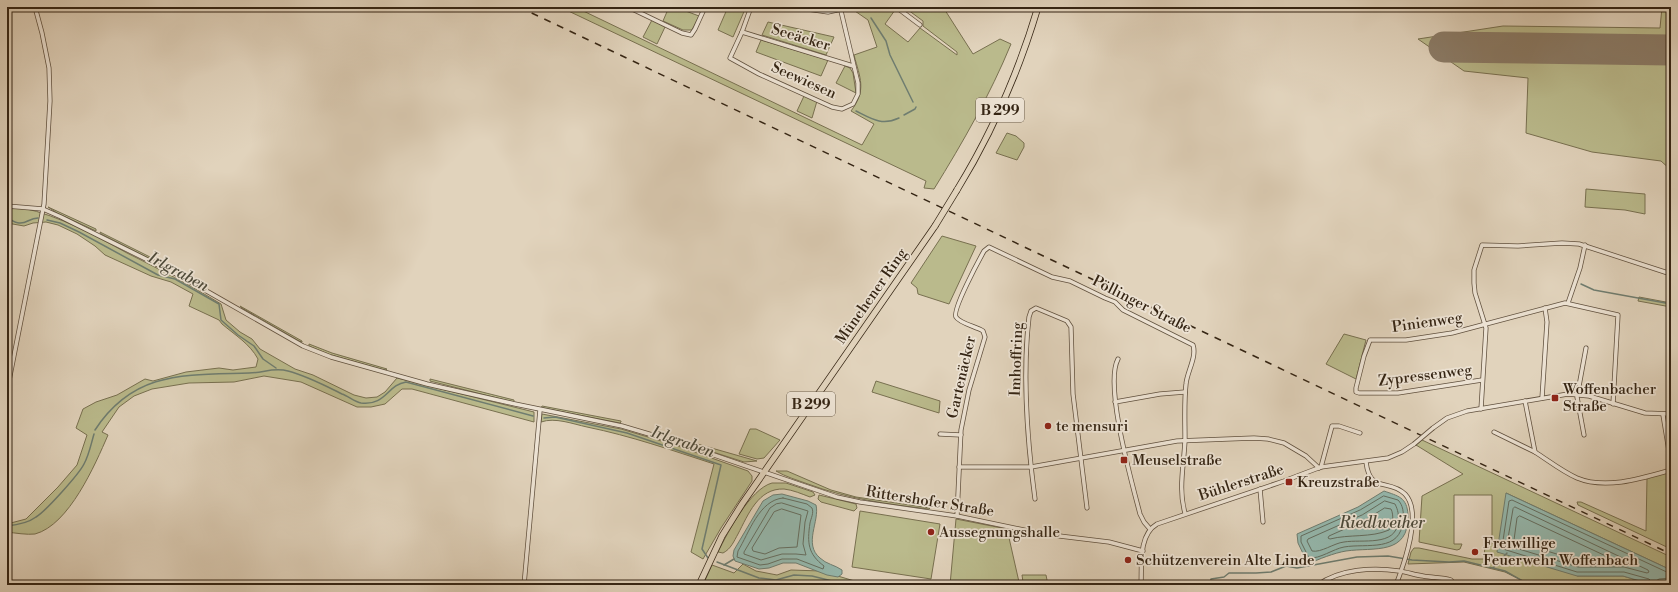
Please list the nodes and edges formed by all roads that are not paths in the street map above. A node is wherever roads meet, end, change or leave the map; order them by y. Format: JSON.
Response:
{"nodes":[{"id":1,"x":35,"y":7,"type":"edge"},
{"id":2,"x":628,"y":7,"type":"edge"},
{"id":3,"x":705,"y":7,"type":"edge"},
{"id":4,"x":751,"y":7,"type":"edge"},
{"id":5,"x":793,"y":7,"type":"edge"},
{"id":6,"x":851,"y":7,"type":"edge"},
{"id":7,"x":896,"y":7,"type":"edge"},
{"id":8,"x":1038,"y":7,"type":"edge"},
{"id":9,"x":798,"y":8,"type":"edge"},
{"id":10,"x":841,"y":10,"type":"junction"},
{"id":11,"x":920,"y":25,"type":"dead end"},
{"id":12,"x":742,"y":32,"type":"junction"},
{"id":13,"x":853,"y":66,"type":"junction"},
{"id":14,"x":7,"y":206,"type":"edge"},
{"id":15,"x":43,"y":210,"type":"junction"},
{"id":16,"x":1585,"y":245,"type":"junction"},
{"id":17,"x":989,"y":247,"type":"joint"},
{"id":18,"x":1671,"y":274,"type":"edge"},
{"id":19,"x":1568,"y":303,"type":"junction"},
{"id":20,"x":1545,"y":308,"type":"junction"},
{"id":21,"x":1486,"y":324,"type":"junction"},
{"id":22,"x":1372,"y":340,"type":"joint"},
{"id":23,"x":1586,"y":348,"type":"dead end"},
{"id":24,"x":1118,"y":359,"type":"dead end"},
{"id":25,"x":1482,"y":380,"type":"junction"},
{"id":26,"x":8,"y":382,"type":"edge"},
{"id":27,"x":7,"y":391,"type":"edge"},
{"id":28,"x":1185,"y":392,"type":"junction"},
{"id":29,"x":1577,"y":394,"type":"junction"},
{"id":30,"x":1542,"y":398,"type":"junction"},
{"id":31,"x":1525,"y":401,"type":"junction"},
{"id":32,"x":1115,"y":402,"type":"junction"},
{"id":33,"x":1613,"y":404,"type":"junction"},
{"id":34,"x":1481,"y":409,"type":"junction"},
{"id":35,"x":540,"y":410,"type":"junction"},
{"id":36,"x":1663,"y":414,"type":"junction"},
{"id":37,"x":1671,"y":414,"type":"edge"},
{"id":38,"x":1494,"y":432,"type":"dead end"},
{"id":39,"x":1360,"y":433,"type":"dead end"},
{"id":40,"x":940,"y":434,"type":"dead end"},
{"id":41,"x":961,"y":435,"type":"junction"},
{"id":42,"x":1584,"y":435,"type":"dead end"},
{"id":43,"x":1185,"y":440,"type":"junction"},
{"id":44,"x":1125,"y":451,"type":"junction"},
{"id":45,"x":1536,"y":452,"type":"junction"},
{"id":46,"x":1081,"y":459,"type":"junction"},
{"id":47,"x":1366,"y":462,"type":"junction"},
{"id":48,"x":1671,"y":462,"type":"edge"},
{"id":49,"x":959,"y":466,"type":"junction"},
{"id":50,"x":1031,"y":467,"type":"junction"},
{"id":51,"x":1320,"y":468,"type":"junction"},
{"id":52,"x":1671,"y":470,"type":"edge"},
{"id":53,"x":764,"y":472,"type":"junction"},
{"id":54,"x":1260,"y":489,"type":"junction"},
{"id":55,"x":1035,"y":499,"type":"dead end"},
{"id":56,"x":1087,"y":508,"type":"dead end"},
{"id":57,"x":1185,"y":513,"type":"junction"},
{"id":58,"x":957,"y":516,"type":"junction"},
{"id":59,"x":1263,"y":522,"type":"dead end"},
{"id":60,"x":1150,"y":529,"type":"junction"},
{"id":61,"x":1143,"y":551,"type":"junction"},
{"id":62,"x":1401,"y":571,"type":"junction"},
{"id":63,"x":524,"y":585,"type":"edge"},
{"id":64,"x":699,"y":585,"type":"edge"},
{"id":65,"x":1141,"y":585,"type":"edge"},
{"id":66,"x":1318,"y":585,"type":"edge"},
{"id":67,"x":1396,"y":585,"type":"edge"},
{"id":68,"x":1454,"y":585,"type":"edge"}],
"edges":[{"from":1,"to":15,"type":"street"},
{"from":2,"to":3,"type":"street"},
{"from":4,"to":12,"type":"street","name":"Seewiesen"},
{"from":5,"to":9,"type":"street"},
{"from":6,"to":10,"type":"street"},
{"from":7,"to":11,"type":"street"},
{"from":8,"to":53,"type":"main road","name":"Münchener Ring","number":"B 299","bridge":true},
{"from":9,"to":10,"type":"street"},
{"from":10,"to":13,"type":"street","name":"Seewiesen"},
{"from":12,"to":13,"type":"street","name":"Seeäcker"},
{"from":12,"to":13,"type":"street","name":"Seewiesen"},
{"from":14,"to":15,"type":"street","name":"Rittershofer Straße"},
{"from":15,"to":26,"type":"street"},
{"from":15,"to":35,"type":"street","name":"Rittershofer Straße"},
{"from":16,"to":18,"type":"street"},
{"from":16,"to":19,"type":"street"},
{"from":16,"to":21,"type":"street"},
{"from":17,"to":28,"type":"street","name":"Pöllinger Straße"},
{"from":17,"to":41,"type":"street","name":"Gartenäcker"},
{"from":19,"to":20,"type":"street","name":"Pinienweg"},
{"from":19,"to":33,"type":"street"},
{"from":20,"to":21,"type":"street","name":"Pinienweg"},
{"from":20,"to":30,"type":"street"},
{"from":21,"to":22,"type":"street","name":"Pinienweg"},
{"from":21,"to":25,"type":"street"},
{"from":22,"to":25,"type":"street","name":"Zypressenweg"},
{"from":23,"to":29,"type":"street"},
{"from":24,"to":32,"type":"street"},
{"from":25,"to":34,"type":"street"},
{"from":26,"to":27,"type":"street"},
{"from":28,"to":32,"type":"street"},
{"from":28,"to":43,"type":"street","name":"Pöllinger Straße"},
{"from":29,"to":30,"type":"street"},
{"from":29,"to":33,"type":"street"},
{"from":29,"to":42,"type":"street"},
{"from":30,"to":31,"type":"street"},
{"from":31,"to":34,"type":"street"},
{"from":31,"to":45,"type":"street"},
{"from":32,"to":44,"type":"street"},
{"from":33,"to":36,"type":"street"},
{"from":34,"to":47,"type":"street","name":"Bühlerstraße","bridge":true},
{"from":35,"to":53,"type":"street","name":"Rittershofer Straße"},
{"from":35,"to":63,"type":"street"},
{"from":36,"to":37,"type":"street"},
{"from":36,"to":48,"type":"street"},
{"from":38,"to":45,"type":"street"},
{"from":39,"to":51,"type":"street"},
{"from":40,"to":41,"type":"street"},
{"from":41,"to":49,"type":"street","name":"Gartenäcker"},
{"from":43,"to":44,"type":"street"},
{"from":43,"to":51,"type":"street"},
{"from":43,"to":57,"type":"street","name":"Pöllinger Straße"},
{"from":44,"to":46,"type":"street"},
{"from":44,"to":60,"type":"street"},
{"from":45,"to":52,"type":"street"},
{"from":46,"to":50,"type":"street"},
{"from":46,"to":50,"type":"street","name":"Imhoffring"},
{"from":46,"to":56,"type":"street"},
{"from":47,"to":51,"type":"street","name":"Bühlerstraße"},
{"from":47,"to":62,"type":"street"},
{"from":49,"to":50,"type":"street"},
{"from":49,"to":58,"type":"street","name":"Gartenäcker"},
{"from":50,"to":55,"type":"street"},
{"from":51,"to":54,"type":"street","name":"Bühlerstraße"},
{"from":53,"to":58,"type":"street","name":"Rittershofer Straße"},
{"from":53,"to":64,"type":"main road","name":"Münchener Ring","number":"B 299"},
{"from":54,"to":57,"type":"street","name":"Bühlerstraße"},
{"from":54,"to":59,"type":"street"},
{"from":57,"to":60,"type":"street","name":"Bühlerstraße"},
{"from":58,"to":61,"type":"street","name":"Rittershofer Straße"},
{"from":60,"to":61,"type":"street"},
{"from":61,"to":65,"type":"street"},
{"from":62,"to":66,"type":"street"},
{"from":62,"to":67,"type":"street"},
{"from":62,"to":68,"type":"street"}]}
